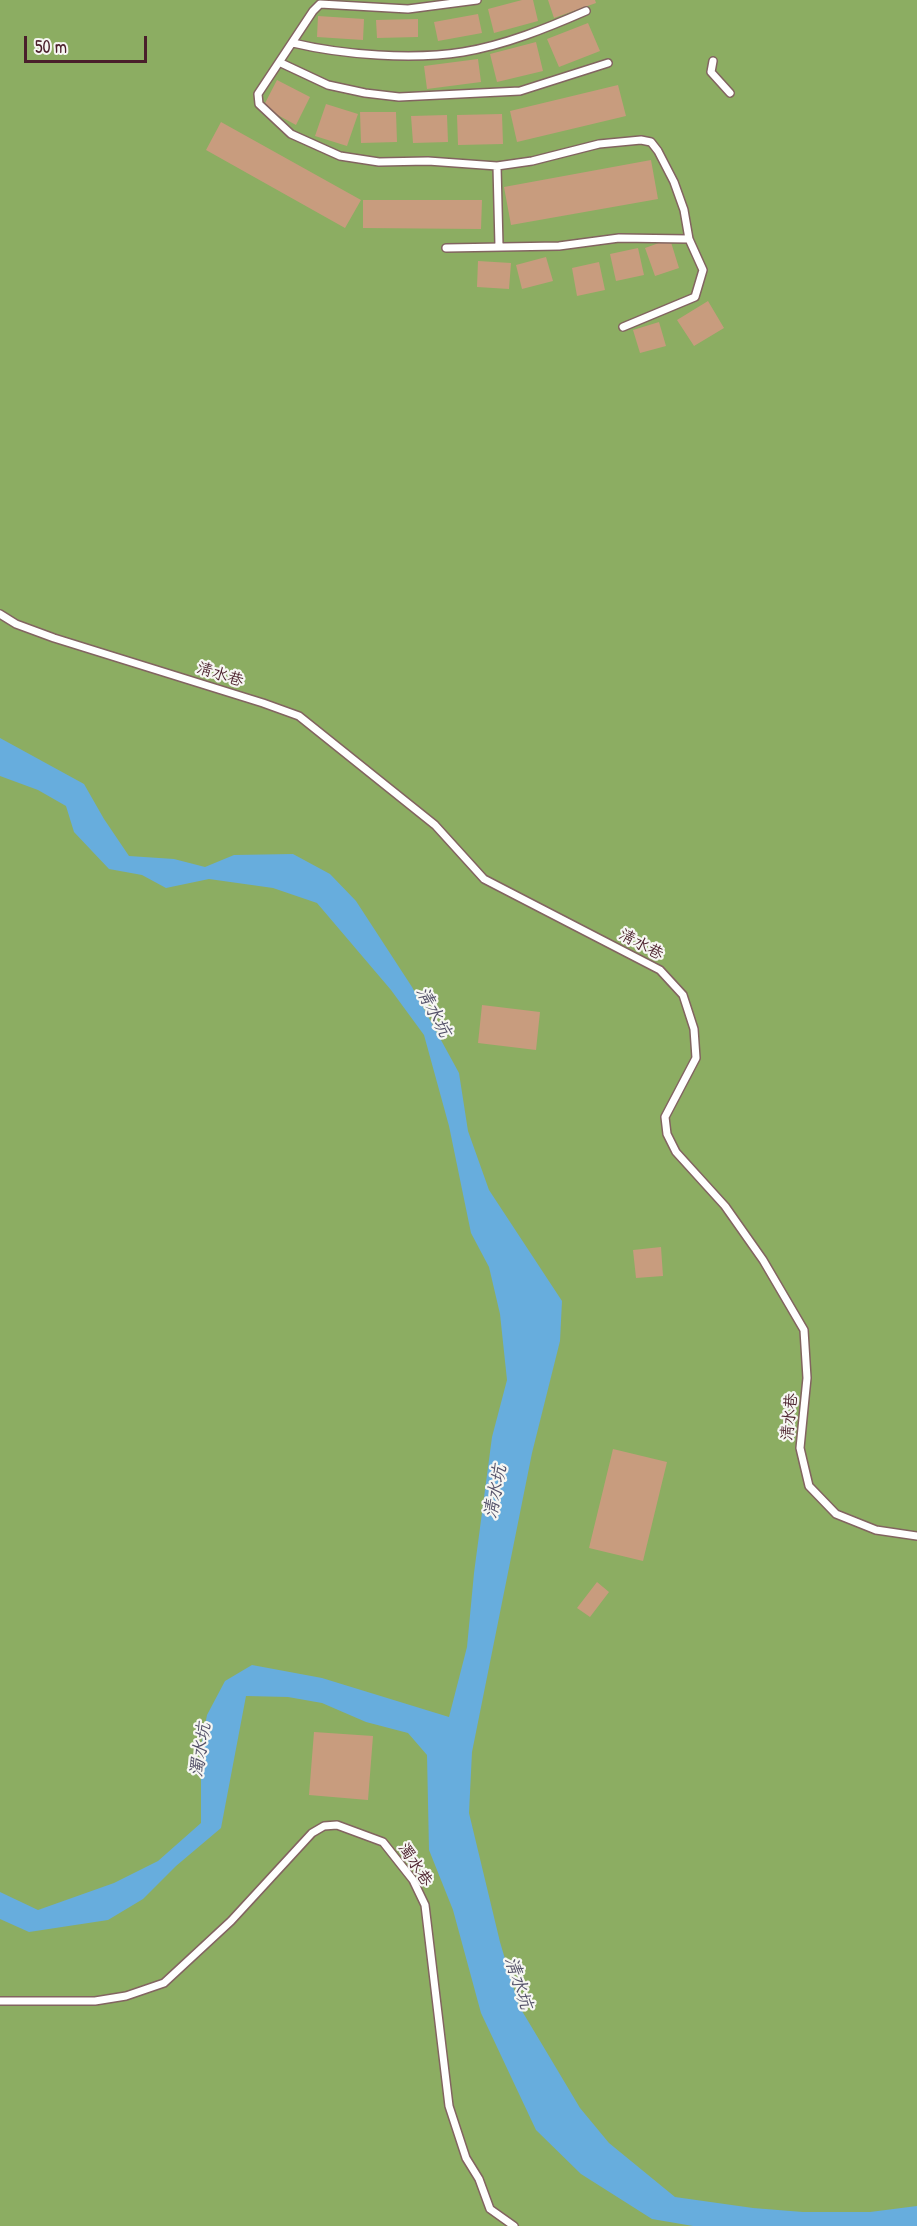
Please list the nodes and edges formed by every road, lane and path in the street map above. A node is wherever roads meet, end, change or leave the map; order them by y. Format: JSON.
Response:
{"nodes":[{"id":1,"x":477,"y":0,"type":"edge"},
{"id":2,"x":586,"y":11,"type":"dead end"},
{"id":3,"x":293,"y":43,"type":"junction"},
{"id":4,"x":713,"y":61,"type":"dead end"},
{"id":5,"x":281,"y":63,"type":"junction"},
{"id":6,"x":608,"y":63,"type":"dead end"},
{"id":7,"x":730,"y":93,"type":"dead end"},
{"id":8,"x":497,"y":166,"type":"junction"},
{"id":9,"x":689,"y":238,"type":"junction"},
{"id":10,"x":499,"y":246,"type":"junction"},
{"id":11,"x":446,"y":248,"type":"dead end"},
{"id":12,"x":623,"y":327,"type":"dead end"},
{"id":13,"x":0,"y":614,"type":"edge"},
{"id":14,"x":917,"y":1536,"type":"edge"},
{"id":15,"x":0,"y":2001,"type":"edge"},
{"id":16,"x":514,"y":2226,"type":"edge"}],
"edges":[{"from":1,"to":3,"type":"lane"},
{"from":2,"to":3,"type":"lane"},
{"from":3,"to":5,"type":"lane"},
{"from":4,"to":7,"type":"lane"},
{"from":5,"to":6,"type":"lane"},
{"from":5,"to":8,"type":"lane"},
{"from":8,"to":9,"type":"lane"},
{"from":8,"to":10,"type":"lane"},
{"from":9,"to":10,"type":"lane"},
{"from":9,"to":12,"type":"lane"},
{"from":10,"to":11,"type":"lane"},
{"from":13,"to":14,"type":"lane","name":"清水巷"},
{"from":15,"to":16,"type":"lane","name":"濁水巷"}]}
